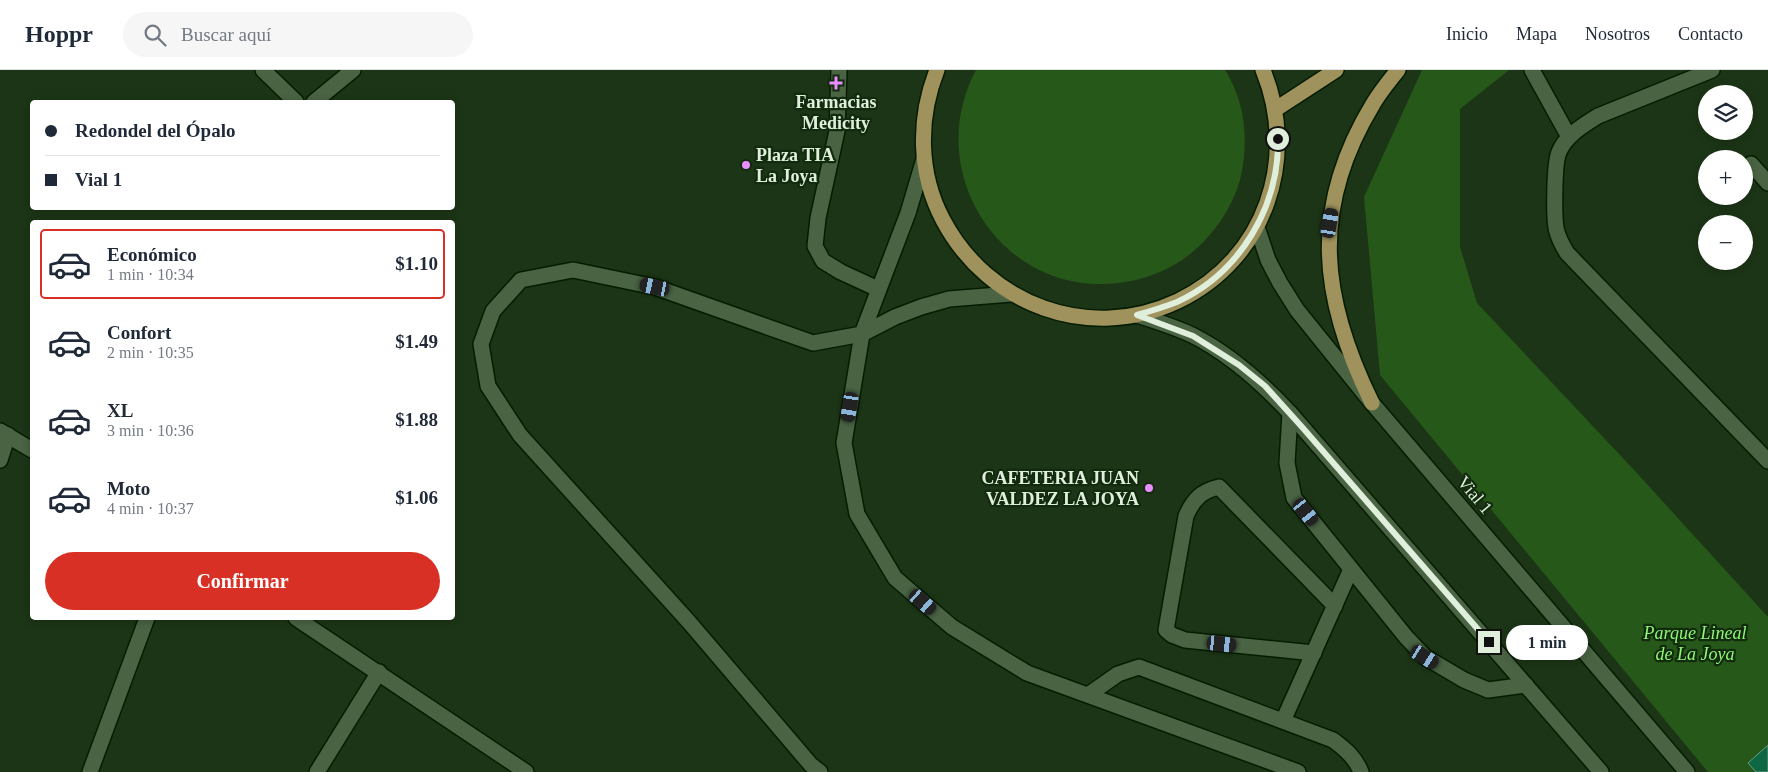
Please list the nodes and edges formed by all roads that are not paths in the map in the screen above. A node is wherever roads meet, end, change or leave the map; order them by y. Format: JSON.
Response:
{"nodes":[{"id":1,"x":263,"y":70,"type":"edge"},
{"id":2,"x":353,"y":70,"type":"edge"},
{"id":3,"x":840,"y":70,"type":"edge"},
{"id":4,"x":1263,"y":70,"type":"edge"},
{"id":5,"x":1336,"y":70,"type":"edge"},
{"id":6,"x":1398,"y":70,"type":"edge"},
{"id":7,"x":1532,"y":70,"type":"edge"},
{"id":8,"x":1712,"y":70,"type":"edge"},
{"id":9,"x":932,"y":75,"type":"edge"},
{"id":10,"x":294,"y":100,"type":"edge"},
{"id":11,"x":316,"y":100,"type":"edge"},
{"id":12,"x":1276,"y":108,"type":"junction"},
{"id":13,"x":1569,"y":137,"type":"junction"},
{"id":14,"x":924,"y":159,"type":"junction"},
{"id":15,"x":1753,"y":166,"type":"edge"},
{"id":16,"x":1768,"y":183,"type":"edge"},
{"id":17,"x":1257,"y":227,"type":"junction"},
{"id":18,"x":878,"y":289,"type":"junction"},
{"id":19,"x":1011,"y":294,"type":"junction"},
{"id":20,"x":1137,"y":315,"type":"junction"},
{"id":21,"x":862,"y":334,"type":"junction"},
{"id":22,"x":1372,"y":403,"type":"junction"},
{"id":23,"x":1290,"y":413,"type":"junction"},
{"id":24,"x":4,"y":433,"type":"edge"},
{"id":25,"x":30,"y":449,"type":"edge"},
{"id":26,"x":0,"y":460,"type":"edge"},
{"id":27,"x":1768,"y":461,"type":"edge"},
{"id":28,"x":1351,"y":569,"type":"junction"},
{"id":29,"x":1335,"y":606,"type":"junction"},
{"id":30,"x":146,"y":620,"type":"edge"},
{"id":31,"x":299,"y":620,"type":"edge"},
{"id":32,"x":1314,"y":654,"type":"junction"},
{"id":33,"x":379,"y":672,"type":"junction"},
{"id":34,"x":1526,"y":685,"type":"junction"},
{"id":35,"x":1088,"y":695,"type":"junction"},
{"id":36,"x":1284,"y":721,"type":"junction"},
{"id":37,"x":90,"y":772,"type":"edge"},
{"id":38,"x":318,"y":772,"type":"edge"},
{"id":39,"x":526,"y":772,"type":"edge"},
{"id":40,"x":820,"y":772,"type":"edge"},
{"id":41,"x":1298,"y":772,"type":"edge"},
{"id":42,"x":1361,"y":772,"type":"edge"},
{"id":43,"x":1601,"y":772,"type":"edge"},
{"id":44,"x":1688,"y":772,"type":"edge"}],
"edges":[{"from":1,"to":10,"type":"street"},
{"from":2,"to":11,"type":"street"},
{"from":3,"to":18,"type":"street"},
{"from":4,"to":12,"type":"main road"},
{"from":5,"to":12,"type":"main road"},
{"from":6,"to":22,"type":"main road"},
{"from":7,"to":13,"type":"street"},
{"from":8,"to":13,"type":"street"},
{"from":9,"to":14,"type":"main road"},
{"from":12,"to":17,"type":"main road"},
{"from":13,"to":27,"type":"street"},
{"from":14,"to":18,"type":"street"},
{"from":14,"to":19,"type":"main road"},
{"from":15,"to":16,"type":"street"},
{"from":17,"to":20,"type":"main road"},
{"from":17,"to":22,"type":"street","name":"Vial 1"},
{"from":18,"to":21,"type":"street"},
{"from":19,"to":20,"type":"main road"},
{"from":19,"to":21,"type":"street"},
{"from":20,"to":23,"type":"street"},
{"from":21,"to":35,"type":"street"},
{"from":21,"to":40,"type":"street"},
{"from":22,"to":44,"type":"street","name":"Vial 1"},
{"from":23,"to":28,"type":"street"},
{"from":23,"to":34,"type":"street"},
{"from":24,"to":25,"type":"street"},
{"from":24,"to":26,"type":"street"},
{"from":28,"to":29,"type":"street"},
{"from":28,"to":34,"type":"street"},
{"from":29,"to":32,"type":"street"},
{"from":29,"to":32,"type":"street"},
{"from":30,"to":37,"type":"street"},
{"from":31,"to":33,"type":"street"},
{"from":32,"to":36,"type":"street"},
{"from":33,"to":38,"type":"street"},
{"from":33,"to":39,"type":"street"},
{"from":34,"to":43,"type":"street"},
{"from":35,"to":36,"type":"street"},
{"from":35,"to":41,"type":"street"},
{"from":36,"to":42,"type":"street"}]}
